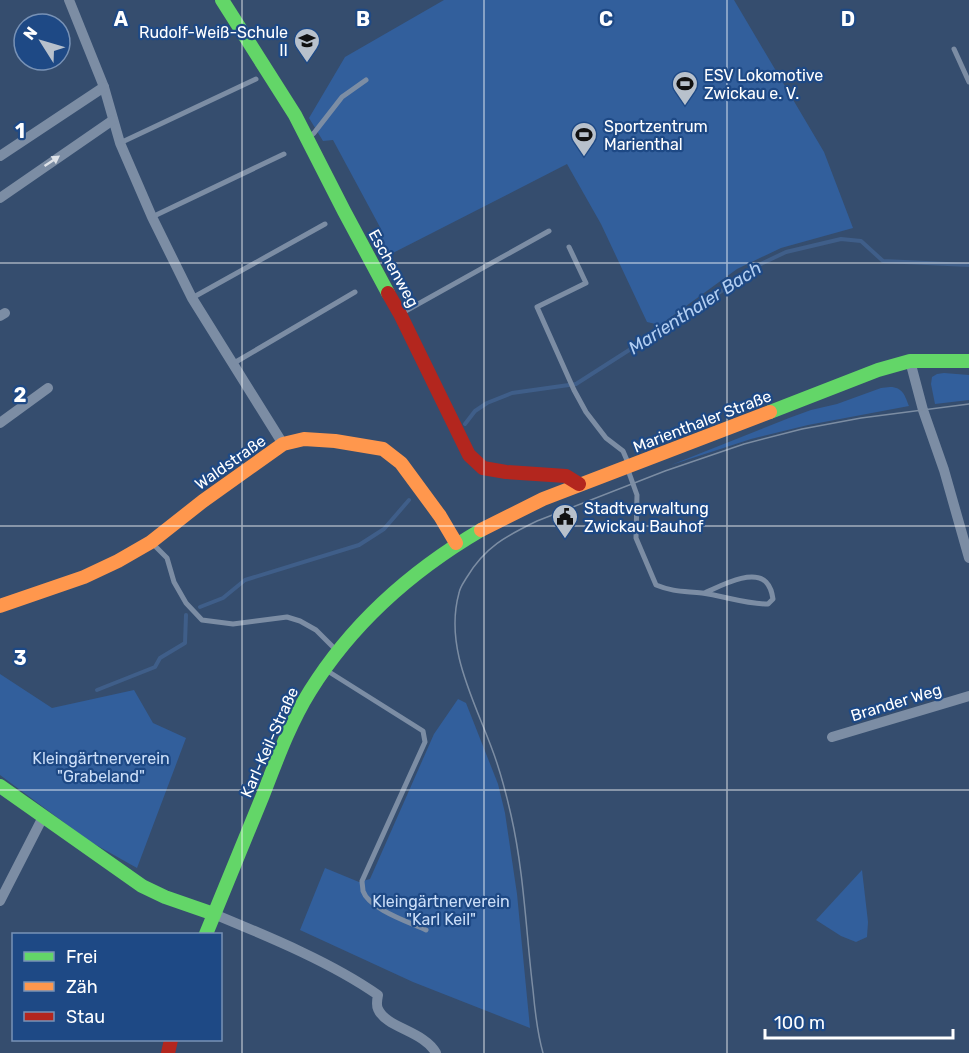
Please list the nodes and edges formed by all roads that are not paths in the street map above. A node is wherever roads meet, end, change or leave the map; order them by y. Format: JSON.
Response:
{"nodes":[{"id":1,"x":69,"y":0,"type":"edge"},
{"id":2,"x":222,"y":0,"type":"edge"},
{"id":3,"x":954,"y":49,"type":"dead end"},
{"id":4,"x":256,"y":79,"type":"dead end"},
{"id":5,"x":366,"y":80,"type":"dead end"},
{"id":6,"x":969,"y":82,"type":"edge"},
{"id":7,"x":104,"y":87,"type":"junction"},
{"id":8,"x":113,"y":120,"type":"junction"},
{"id":9,"x":307,"y":140,"type":"junction"},
{"id":10,"x":120,"y":143,"type":"junction"},
{"id":11,"x":284,"y":154,"type":"dead end"},
{"id":12,"x":0,"y":156,"type":"edge"},
{"id":13,"x":1,"y":194,"type":"edge"},
{"id":14,"x":152,"y":217,"type":"junction"},
{"id":15,"x":325,"y":224,"type":"dead end"},
{"id":16,"x":549,"y":231,"type":"dead end"},
{"id":17,"x":569,"y":248,"type":"dead end"},
{"id":18,"x":355,"y":292,"type":"dead end"},
{"id":19,"x":192,"y":298,"type":"junction"},
{"id":20,"x":400,"y":314,"type":"junction"},
{"id":21,"x":910,"y":361,"type":"junction"},
{"id":22,"x":969,"y":361,"type":"edge"},
{"id":23,"x":234,"y":363,"type":"junction"},
{"id":24,"x":48,"y":388,"type":"dead end"},
{"id":25,"x":0,"y":423,"type":"edge"},
{"id":26,"x":283,"y":444,"type":"junction"},
{"id":27,"x":628,"y":467,"type":"junction"},
{"id":28,"x":579,"y":484,"type":"junction"},
{"id":29,"x":151,"y":542,"type":"junction"},
{"id":30,"x":456,"y":543,"type":"junction"},
{"id":31,"x":969,"y":558,"type":"edge"},
{"id":32,"x":704,"y":593,"type":"junction"},
{"id":33,"x":1,"y":601,"type":"edge"},
{"id":34,"x":337,"y":651,"type":"junction"},
{"id":35,"x":325,"y":669,"type":"junction"},
{"id":36,"x":969,"y":696,"type":"edge"},
{"id":37,"x":832,"y":737,"type":"dead end"},
{"id":38,"x":0,"y":786,"type":"edge"},
{"id":39,"x":43,"y":817,"type":"junction"},
{"id":40,"x":0,"y":901,"type":"edge"},
{"id":41,"x":214,"y":914,"type":"junction"},
{"id":42,"x":426,"y":930,"type":"dead end"},
{"id":43,"x":206,"y":933,"type":"edge"},
{"id":44,"x":436,"y":1053,"type":"edge"}],
"edges":[{"from":1,"to":7,"type":"street"},
{"from":2,"to":9,"type":"street","name":"Eschenweg"},
{"from":3,"to":6,"type":"lane"},
{"from":4,"to":10,"type":"lane"},
{"from":5,"to":9,"type":"lane"},
{"from":7,"to":8,"type":"street"},
{"from":7,"to":12,"type":"street"},
{"from":8,"to":10,"type":"street"},
{"from":13,"to":8,"type":"street","one_way":true},
{"from":9,"to":20,"type":"street","name":"Eschenweg"},
{"from":10,"to":14,"type":"street"},
{"from":11,"to":14,"type":"lane"},
{"from":14,"to":19,"type":"street"},
{"from":15,"to":19,"type":"lane"},
{"from":16,"to":20,"type":"lane"},
{"from":17,"to":27,"type":"lane"},
{"from":18,"to":23,"type":"lane"},
{"from":19,"to":23,"type":"street"},
{"from":20,"to":28,"type":"street","name":"Eschenweg"},
{"from":21,"to":22,"type":"street","name":"Marienthaler Straße"},
{"from":21,"to":27,"type":"street","name":"Marienthaler Straße"},
{"from":21,"to":31,"type":"street"},
{"from":23,"to":26,"type":"street"},
{"from":24,"to":25,"type":"street"},
{"from":26,"to":29,"type":"street","name":"Waldstraße"},
{"from":26,"to":30,"type":"street","name":"Waldstraße"},
{"from":27,"to":28,"type":"street","name":"Marienthaler Straße"},
{"from":27,"to":32,"type":"lane"},
{"from":28,"to":30,"type":"street","name":"Marienthaler Straße"},
{"from":29,"to":33,"type":"street","name":"Waldstraße"},
{"from":29,"to":34,"type":"lane"},
{"from":30,"to":34,"type":"street","name":"Karl-Keil-Straße"},
{"from":32,"to":32,"type":"lane"},
{"from":34,"to":35,"type":"street","name":"Karl-Keil-Straße"},
{"from":35,"to":41,"type":"street","name":"Karl-Keil-Straße"},
{"from":35,"to":42,"type":"lane"},
{"from":36,"to":37,"type":"street","name":"Brander Weg"},
{"from":38,"to":39,"type":"street"},
{"from":39,"to":40,"type":"street"},
{"from":39,"to":41,"type":"street"},
{"from":41,"to":43,"type":"street","name":"Karl-Keil-Straße"},
{"from":41,"to":44,"type":"street"}]}
